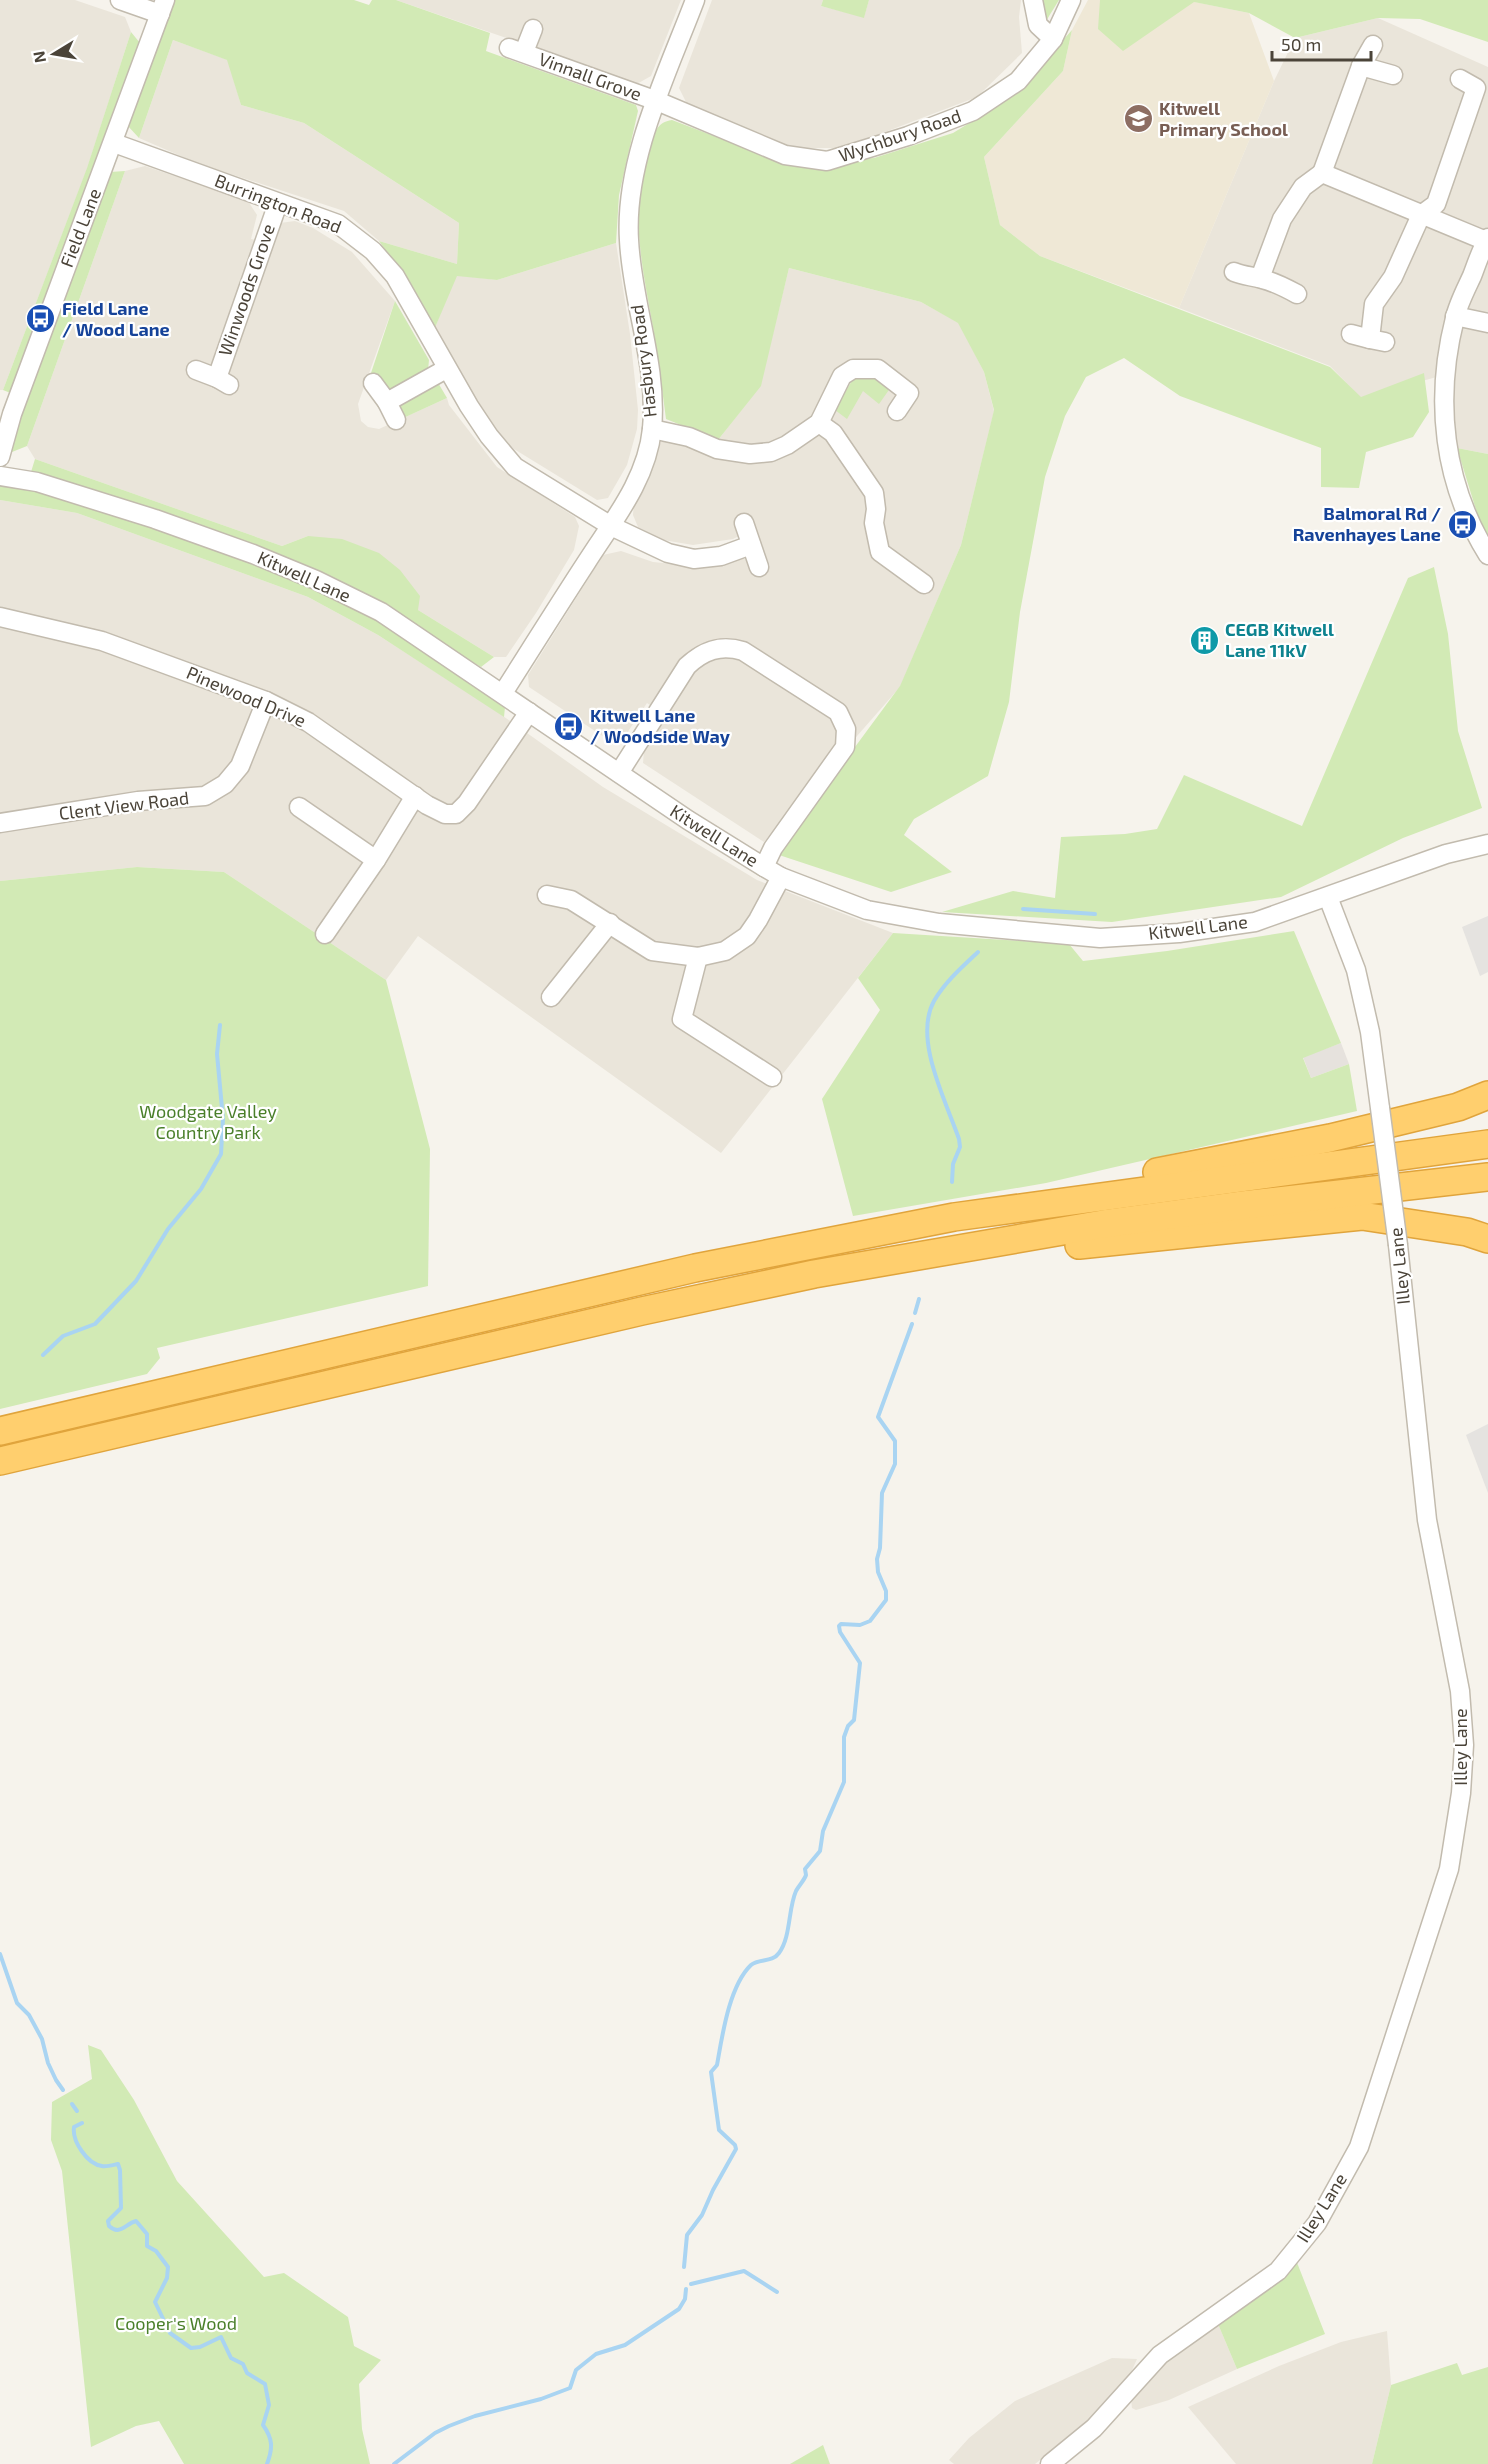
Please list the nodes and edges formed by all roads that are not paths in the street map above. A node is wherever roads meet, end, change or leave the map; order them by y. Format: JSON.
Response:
{"nodes":[{"id":1,"x":120,"y":0,"type":"edge"},
{"id":2,"x":694,"y":0,"type":"edge"},
{"id":3,"x":1033,"y":0,"type":"edge"},
{"id":4,"x":1071,"y":0,"type":"edge"},
{"id":5,"x":162,"y":7,"type":"edge"},
{"id":6,"x":533,"y":29,"type":"dead end"},
{"id":7,"x":1053,"y":39,"type":"junction"},
{"id":8,"x":1373,"y":45,"type":"dead end"},
{"id":9,"x":1361,"y":66,"type":"junction"},
{"id":10,"x":1393,"y":75,"type":"dead end"},
{"id":11,"x":1460,"y":79,"type":"dead end"},
{"id":12,"x":657,"y":101,"type":"junction"},
{"id":13,"x":114,"y":143,"type":"junction"},
{"id":14,"x":1322,"y":173,"type":"junction"},
{"id":15,"x":278,"y":203,"type":"junction"},
{"id":16,"x":1421,"y":215,"type":"junction"},
{"id":17,"x":1487,"y":240,"type":"edge"},
{"id":18,"x":1234,"y":272,"type":"dead end"},
{"id":19,"x":1260,"y":278,"type":"junction"},
{"id":20,"x":1297,"y":294,"type":"dead end"},
{"id":21,"x":1455,"y":316,"type":"junction"},
{"id":22,"x":1488,"y":323,"type":"edge"},
{"id":23,"x":1351,"y":334,"type":"dead end"},
{"id":24,"x":446,"y":369,"type":"junction"},
{"id":25,"x":196,"y":370,"type":"dead end"},
{"id":26,"x":373,"y":383,"type":"dead end"},
{"id":27,"x":387,"y":402,"type":"junction"},
{"id":28,"x":897,"y":411,"type":"dead end"},
{"id":29,"x":6,"y":414,"type":"edge"},
{"id":30,"x":396,"y":420,"type":"dead end"},
{"id":31,"x":819,"y":423,"type":"junction"},
{"id":32,"x":652,"y":429,"type":"junction"},
{"id":33,"x":0,"y":457,"type":"edge"},
{"id":34,"x":0,"y":476,"type":"edge"},
{"id":35,"x":744,"y":523,"type":"dead end"},
{"id":36,"x":611,"y":526,"type":"junction"},
{"id":37,"x":751,"y":545,"type":"junction"},
{"id":38,"x":1488,"y":555,"type":"edge"},
{"id":39,"x":759,"y":567,"type":"dead end"},
{"id":40,"x":924,"y":584,"type":"dead end"},
{"id":41,"x":0,"y":617,"type":"edge"},
{"id":42,"x":503,"y":693,"type":"junction"},
{"id":43,"x":266,"y":701,"type":"junction"},
{"id":44,"x":529,"y":712,"type":"junction"},
{"id":45,"x":619,"y":773,"type":"junction"},
{"id":46,"x":415,"y":796,"type":"junction"},
{"id":47,"x":299,"y":807,"type":"dead end"},
{"id":48,"x":0,"y":824,"type":"edge"},
{"id":49,"x":1488,"y":844,"type":"edge"},
{"id":50,"x":376,"y":860,"type":"junction"},
{"id":51,"x":764,"y":867,"type":"junction"},
{"id":52,"x":781,"y":877,"type":"junction"},
{"id":53,"x":547,"y":895,"type":"dead end"},
{"id":54,"x":1328,"y":897,"type":"junction"},
{"id":55,"x":610,"y":923,"type":"junction"},
{"id":56,"x":325,"y":934,"type":"dead end"},
{"id":57,"x":698,"y":957,"type":"junction"},
{"id":58,"x":551,"y":997,"type":"dead end"},
{"id":59,"x":772,"y":1077,"type":"dead end"},
{"id":60,"x":1488,"y":1095,"type":"edge"},
{"id":61,"x":1488,"y":1144,"type":"edge"},
{"id":62,"x":1488,"y":1177,"type":"edge"},
{"id":63,"x":954,"y":1217,"type":"junction"},
{"id":64,"x":1488,"y":1239,"type":"edge"},
{"id":65,"x":852,"y":1268,"type":"junction"},
{"id":66,"x":0,"y":1431,"type":"edge"},
{"id":67,"x":0,"y":1461,"type":"edge"},
{"id":68,"x":1050,"y":2464,"type":"edge"}],
"edges":[{"from":1,"to":5,"type":"street"},
{"from":2,"to":12,"type":"street","name":"Hasbury Road"},
{"from":3,"to":7,"type":"street"},
{"from":4,"to":7,"type":"street","name":"Wychbury Road"},
{"from":5,"to":13,"type":"street","name":"Field Lane"},
{"from":6,"to":12,"type":"street","name":"Vinnall Grove"},
{"from":7,"to":12,"type":"street","name":"Wychbury Road"},
{"from":8,"to":9,"type":"street"},
{"from":9,"to":10,"type":"street"},
{"from":9,"to":14,"type":"street"},
{"from":11,"to":16,"type":"street"},
{"from":12,"to":32,"type":"street","name":"Hasbury Road"},
{"from":13,"to":15,"type":"street","name":"Burrington Road"},
{"from":13,"to":29,"type":"street","name":"Field Lane"},
{"from":14,"to":16,"type":"street"},
{"from":14,"to":19,"type":"street"},
{"from":15,"to":24,"type":"street","name":"Burrington Road"},
{"from":15,"to":25,"type":"street","name":"Winwoods Grove"},
{"from":16,"to":17,"type":"street"},
{"from":16,"to":23,"type":"street"},
{"from":17,"to":21,"type":"street"},
{"from":18,"to":19,"type":"street"},
{"from":19,"to":20,"type":"street"},
{"from":21,"to":22,"type":"street"},
{"from":21,"to":38,"type":"street"},
{"from":24,"to":27,"type":"street"},
{"from":24,"to":36,"type":"street","name":"Burrington Road"},
{"from":26,"to":27,"type":"street"},
{"from":27,"to":30,"type":"street"},
{"from":28,"to":31,"type":"street"},
{"from":29,"to":33,"type":"street","name":"Field Lane"},
{"from":31,"to":32,"type":"street"},
{"from":31,"to":40,"type":"street"},
{"from":32,"to":36,"type":"street","name":"Hasbury Road"},
{"from":34,"to":42,"type":"street","name":"Kitwell Lane"},
{"from":35,"to":37,"type":"street"},
{"from":36,"to":37,"type":"street","name":"Burrington Road"},
{"from":36,"to":42,"type":"street","name":"Hasbury Road"},
{"from":37,"to":39,"type":"street"},
{"from":41,"to":43,"type":"street","name":"Pinewood Drive"},
{"from":42,"to":44,"type":"street","name":"Kitwell Lane"},
{"from":43,"to":46,"type":"street","name":"Pinewood Drive"},
{"from":43,"to":48,"type":"street","name":"Clent View Road"},
{"from":44,"to":45,"type":"street","name":"Kitwell Lane"},
{"from":44,"to":46,"type":"street","name":"Pinewood Drive"},
{"from":45,"to":51,"type":"street","name":"Kitwell Lane"},
{"from":45,"to":51,"type":"street"},
{"from":46,"to":50,"type":"street"},
{"from":47,"to":50,"type":"street"},
{"from":49,"to":54,"type":"street","name":"Kitwell Lane"},
{"from":50,"to":56,"type":"street"},
{"from":51,"to":52,"type":"street","name":"Kitwell Lane"},
{"from":52,"to":54,"type":"street","name":"Kitwell Lane"},
{"from":52,"to":57,"type":"street"},
{"from":53,"to":55,"type":"street"},
{"from":54,"to":68,"type":"street","name":"Illey Lane","bridge":true},
{"from":55,"to":57,"type":"street"},
{"from":55,"to":58,"type":"street"},
{"from":57,"to":59,"type":"street"},
{"from":60,"to":63,"type":"highway"},
{"from":61,"to":63,"type":"highway"},
{"from":62,"to":65,"type":"highway"},
{"from":63,"to":66,"type":"highway"},
{"from":64,"to":65,"type":"highway"},
{"from":65,"to":67,"type":"highway"}]}
